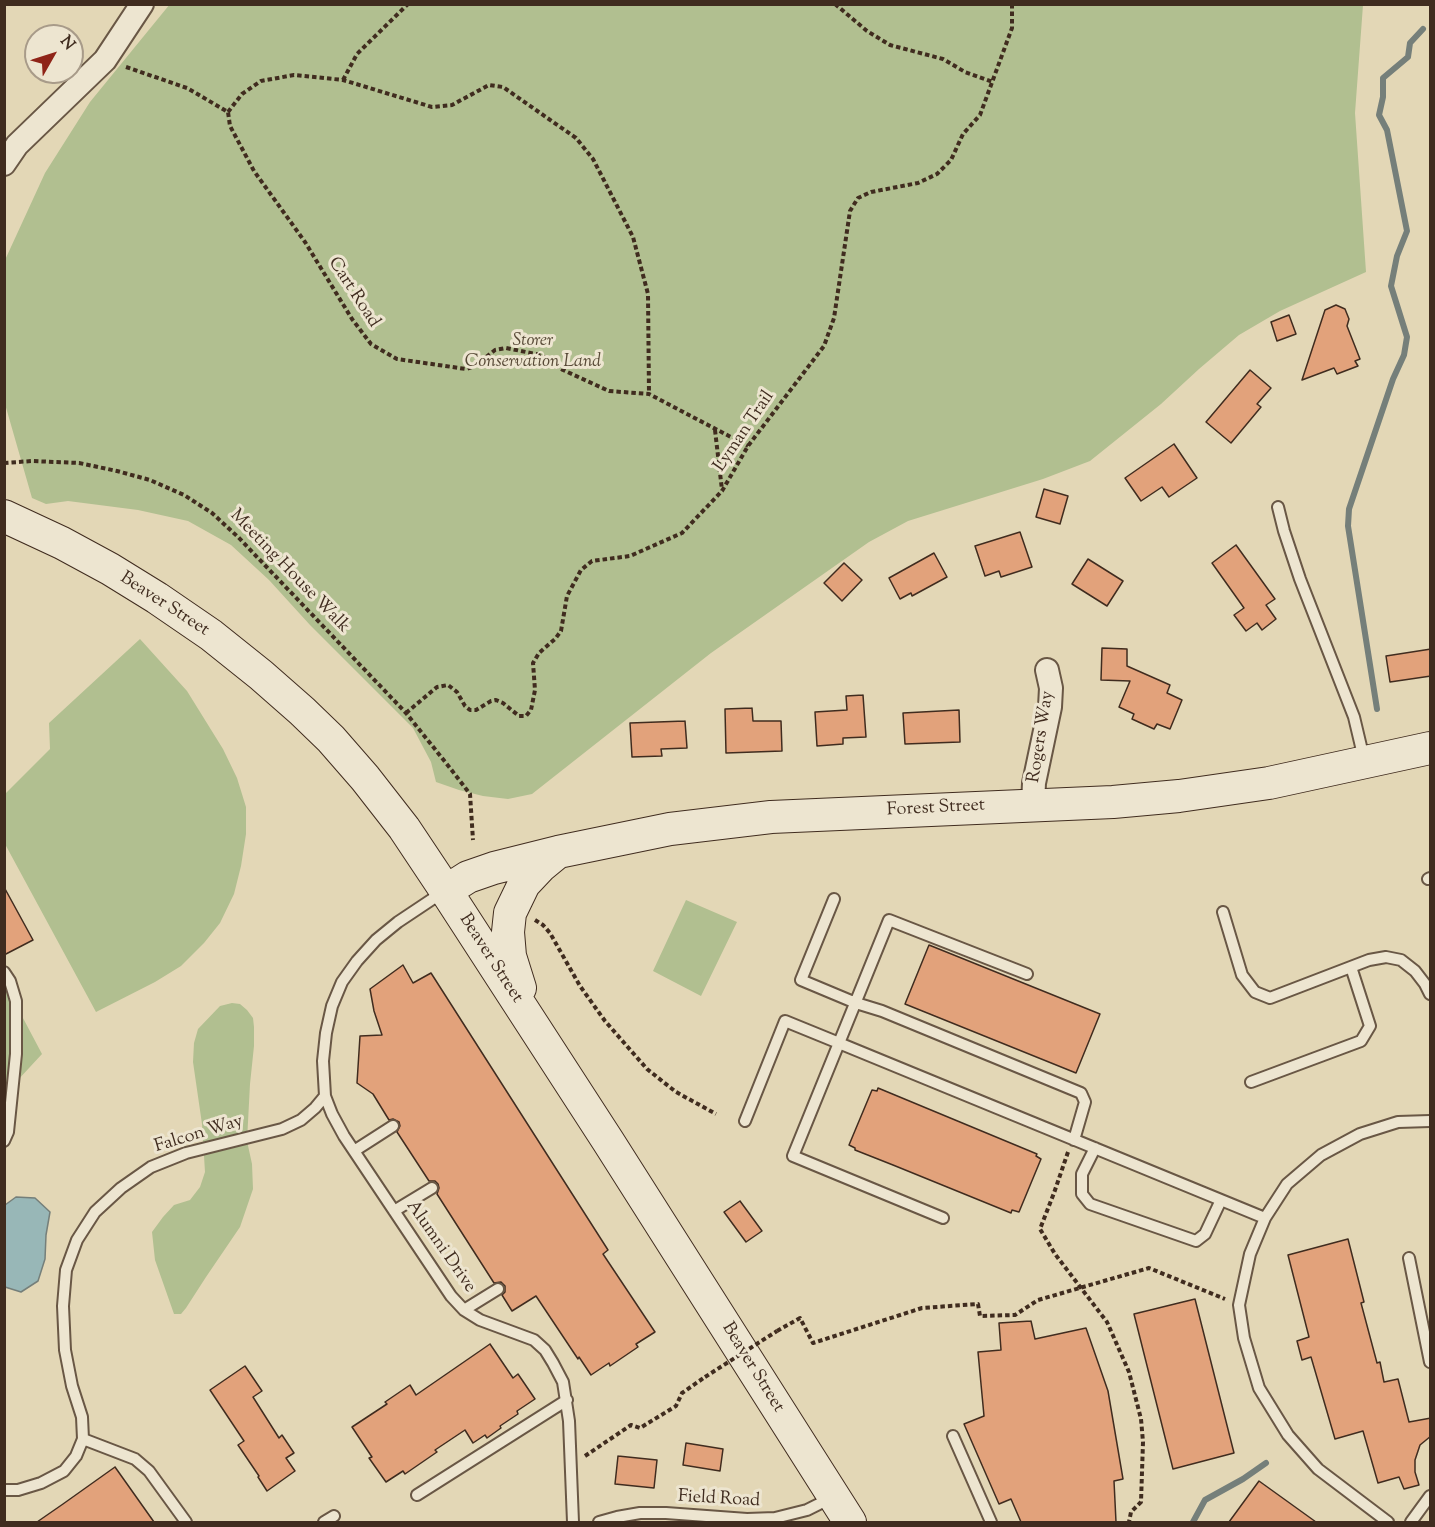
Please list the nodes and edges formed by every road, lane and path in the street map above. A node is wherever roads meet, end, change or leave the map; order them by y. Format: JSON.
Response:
{"nodes":[{"id":1,"x":142,"y":4,"type":"edge"},
{"id":2,"x":408,"y":4,"type":"edge"},
{"id":3,"x":835,"y":4,"type":"edge"},
{"id":4,"x":1012,"y":4,"type":"edge"},
{"id":5,"x":105,"y":60,"type":"junction"},
{"id":6,"x":343,"y":80,"type":"junction"},
{"id":7,"x":993,"y":82,"type":"junction"},
{"id":8,"x":228,"y":112,"type":"junction"},
{"id":9,"x":4,"y":164,"type":"edge"},
{"id":10,"x":649,"y":394,"type":"junction"},
{"id":11,"x":716,"y":430,"type":"junction"},
{"id":12,"x":748,"y":446,"type":"junction"},
{"id":13,"x":4,"y":463,"type":"edge"},
{"id":14,"x":722,"y":491,"type":"junction"},
{"id":15,"x":1278,"y":507,"type":"dead end"},
{"id":16,"x":9,"y":514,"type":"edge"},
{"id":17,"x":1047,"y":670,"type":"dead end"},
{"id":18,"x":406,"y":713,"type":"junction"},
{"id":19,"x":1431,"y":748,"type":"edge"},
{"id":20,"x":1365,"y":763,"type":"junction"},
{"id":21,"x":1033,"y":805,"type":"junction"},
{"id":22,"x":473,"y":840,"type":"dead end"},
{"id":23,"x":558,"y":852,"type":"junction"},
{"id":24,"x":446,"y":891,"type":"junction"},
{"id":25,"x":834,"y":899,"type":"dead end"},
{"id":26,"x":1223,"y":912,"type":"dead end"},
{"id":27,"x":526,"y":916,"type":"dead end"},
{"id":28,"x":1351,"y":967,"type":"junction"},
{"id":29,"x":4,"y":972,"type":"edge"},
{"id":30,"x":1027,"y":974,"type":"dead end"},
{"id":31,"x":1431,"y":994,"type":"edge"},
{"id":32,"x":856,"y":1003,"type":"junction"},
{"id":33,"x":839,"y":1043,"type":"junction"},
{"id":34,"x":549,"y":1052,"type":"junction"},
{"id":35,"x":1251,"y":1082,"type":"dead end"},
{"id":36,"x":325,"y":1096,"type":"junction"},
{"id":37,"x":716,"y":1114,"type":"dead end"},
{"id":38,"x":745,"y":1121,"type":"dead end"},
{"id":39,"x":1431,"y":1121,"type":"edge"},
{"id":40,"x":393,"y":1126,"type":"dead end"},
{"id":41,"x":1073,"y":1140,"type":"junction"},
{"id":42,"x":4,"y":1141,"type":"edge"},
{"id":43,"x":1095,"y":1148,"type":"junction"},
{"id":44,"x":354,"y":1151,"type":"junction"},
{"id":45,"x":432,"y":1188,"type":"dead end"},
{"id":46,"x":1221,"y":1200,"type":"junction"},
{"id":47,"x":394,"y":1211,"type":"junction"},
{"id":48,"x":943,"y":1218,"type":"dead end"},
{"id":49,"x":1265,"y":1218,"type":"junction"},
{"id":50,"x":1408,"y":1258,"type":"dead end"},
{"id":51,"x":1081,"y":1288,"type":"junction"},
{"id":52,"x":498,"y":1289,"type":"dead end"},
{"id":53,"x":1239,"y":1305,"type":"junction"},
{"id":54,"x":464,"y":1310,"type":"junction"},
{"id":55,"x":1431,"y":1362,"type":"edge"},
{"id":56,"x":567,"y":1400,"type":"junction"},
{"id":57,"x":953,"y":1436,"type":"dead end"},
{"id":58,"x":83,"y":1439,"type":"junction"},
{"id":59,"x":571,"y":1465,"type":"junction"},
{"id":60,"x":4,"y":1490,"type":"edge"},
{"id":61,"x":417,"y":1495,"type":"dead end"},
{"id":62,"x":1431,"y":1496,"type":"edge"},
{"id":63,"x":833,"y":1497,"type":"junction"},
{"id":64,"x":186,"y":1522,"type":"edge"},
{"id":65,"x":573,"y":1522,"type":"edge"},
{"id":66,"x":599,"y":1522,"type":"edge"},
{"id":67,"x":850,"y":1522,"type":"edge"},
{"id":68,"x":992,"y":1522,"type":"edge"},
{"id":69,"x":1129,"y":1522,"type":"edge"},
{"id":70,"x":1388,"y":1522,"type":"edge"},
{"id":71,"x":1411,"y":1522,"type":"edge"}],
"edges":[{"from":1,"to":5,"type":"street"},
{"from":2,"to":6,"type":"path"},
{"from":3,"to":7,"type":"path"},
{"from":4,"to":7,"type":"path","name":"Lyman Trail"},
{"from":5,"to":8,"type":"path"},
{"from":5,"to":9,"type":"street"},
{"from":6,"to":8,"type":"path"},
{"from":6,"to":10,"type":"path"},
{"from":7,"to":12,"type":"path","name":"Lyman Trail"},
{"from":8,"to":10,"type":"path","name":"Cart Road"},
{"from":10,"to":11,"type":"path","name":"Cart Road"},
{"from":11,"to":12,"type":"path","name":"Cart Road"},
{"from":11,"to":14,"type":"path"},
{"from":12,"to":14,"type":"path","name":"Lyman Trail"},
{"from":13,"to":18,"type":"path","name":"Meeting House Walk"},
{"from":14,"to":18,"type":"path","name":"Lyman Trail"},
{"from":15,"to":20,"type":"lane"},
{"from":16,"to":24,"type":"main road","name":"Beaver Street"},
{"from":17,"to":21,"type":"street","name":"Rogers Way"},
{"from":18,"to":22,"type":"path","name":"Meeting House Walk"},
{"from":19,"to":20,"type":"main road","name":"Forest Street"},
{"from":20,"to":21,"type":"main road","name":"Forest Street"},
{"from":21,"to":23,"type":"main road","name":"Forest Street"},
{"from":23,"to":24,"type":"main road","name":"Forest Street"},
{"from":23,"to":34,"type":"main road"},
{"from":24,"to":34,"type":"main road","name":"Beaver Street"},
{"from":24,"to":36,"type":"lane"},
{"from":25,"to":32,"type":"lane"},
{"from":26,"to":28,"type":"lane"},
{"from":27,"to":37,"type":"path"},
{"from":28,"to":31,"type":"lane"},
{"from":28,"to":35,"type":"lane"},
{"from":29,"to":42,"type":"lane"},
{"from":30,"to":32,"type":"lane"},
{"from":32,"to":33,"type":"lane"},
{"from":32,"to":41,"type":"lane"},
{"from":33,"to":38,"type":"lane"},
{"from":33,"to":41,"type":"lane"},
{"from":33,"to":48,"type":"lane"},
{"from":34,"to":63,"type":"main road","name":"Beaver Street"},
{"from":36,"to":44,"type":"lane","name":"Alumni Drive"},
{"from":36,"to":58,"type":"lane","name":"Falcon Way"},
{"from":39,"to":49,"type":"lane"},
{"from":40,"to":44,"type":"lane"},
{"from":41,"to":43,"type":"lane"},
{"from":41,"to":51,"type":"path"},
{"from":43,"to":46,"type":"lane"},
{"from":43,"to":46,"type":"lane"},
{"from":44,"to":47,"type":"lane","name":"Alumni Drive"},
{"from":45,"to":47,"type":"lane"},
{"from":46,"to":49,"type":"lane"},
{"from":47,"to":54,"type":"lane","name":"Alumni Drive"},
{"from":49,"to":53,"type":"lane"},
{"from":50,"to":55,"type":"lane"},
{"from":51,"to":53,"type":"path"},
{"from":51,"to":59,"type":"path","bridge":true},
{"from":51,"to":69,"type":"path"},
{"from":52,"to":54,"type":"lane"},
{"from":53,"to":70,"type":"lane"},
{"from":54,"to":56,"type":"lane","name":"Alumni Drive"},
{"from":56,"to":59,"type":"lane","name":"Alumni Drive"},
{"from":56,"to":61,"type":"lane"},
{"from":57,"to":68,"type":"lane"},
{"from":58,"to":60,"type":"lane"},
{"from":58,"to":64,"type":"lane"},
{"from":59,"to":65,"type":"lane","name":"Alumni Drive"},
{"from":62,"to":71,"type":"lane"},
{"from":63,"to":66,"type":"lane","name":"Field Road"},
{"from":63,"to":67,"type":"main road","name":"Beaver Street"}]}
